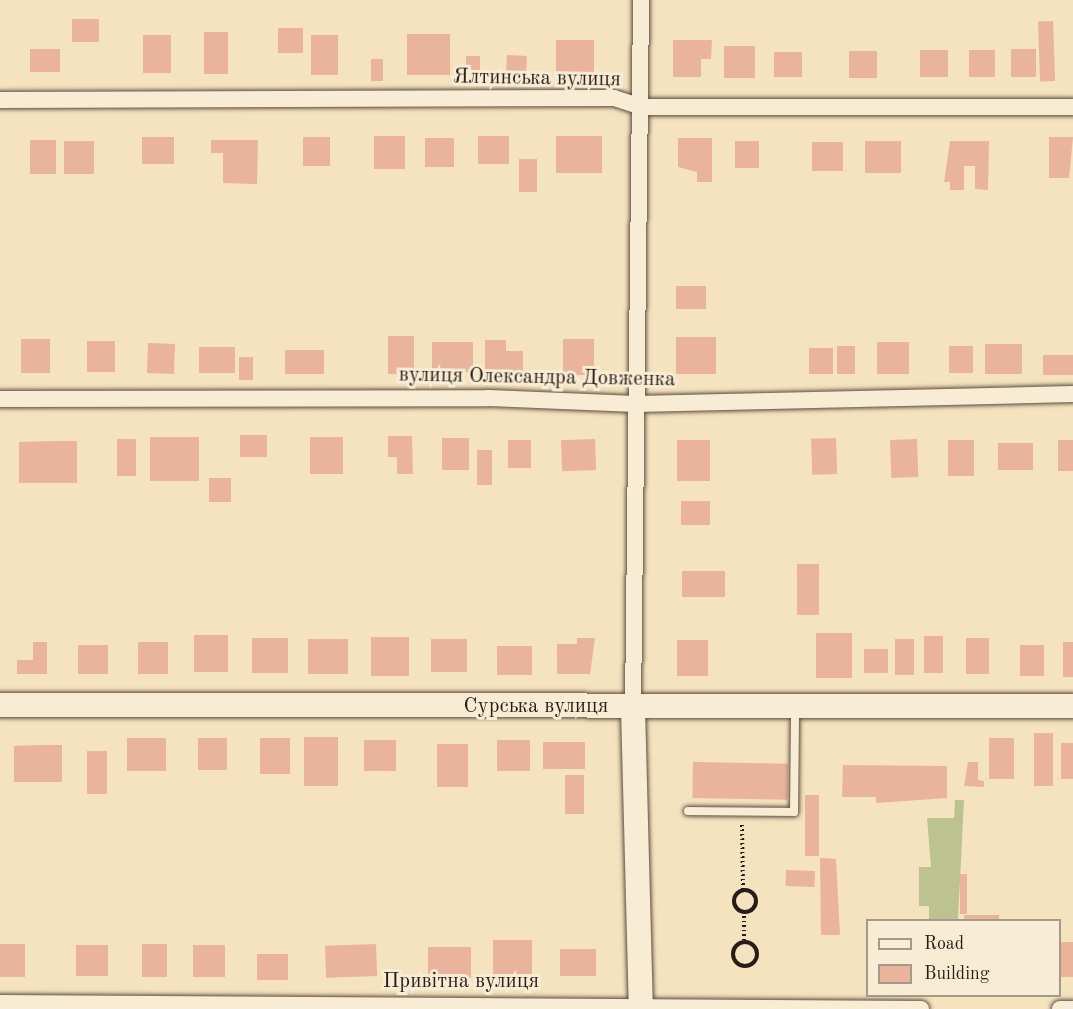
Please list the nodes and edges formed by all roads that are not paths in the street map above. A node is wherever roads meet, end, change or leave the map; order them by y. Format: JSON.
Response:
{"nodes":[{"id":1,"x":641,"y":0,"type":"edge"},
{"id":2,"x":0,"y":100,"type":"edge"},
{"id":3,"x":642,"y":107,"type":"junction"},
{"id":4,"x":1073,"y":107,"type":"edge"},
{"id":5,"x":1073,"y":394,"type":"edge"},
{"id":6,"x":0,"y":399,"type":"edge"},
{"id":7,"x":636,"y":404,"type":"junction"},
{"id":8,"x":0,"y":705,"type":"edge"},
{"id":9,"x":1073,"y":706,"type":"edge"},
{"id":10,"x":795,"y":707,"type":"junction"},
{"id":11,"x":633,"y":708,"type":"junction"},
{"id":12,"x":688,"y":811,"type":"dead end"},
{"id":13,"x":0,"y":1003,"type":"edge"},
{"id":14,"x":641,"y":1007,"type":"edge"},
{"id":15,"x":921,"y":1009,"type":"edge"},
{"id":16,"x":1060,"y":1009,"type":"edge"},
{"id":17,"x":1073,"y":1009,"type":"edge"}],
"edges":[{"from":1,"to":3,"type":"street"},
{"from":2,"to":3,"type":"street","name":"Ялтинська вулиця"},
{"from":3,"to":4,"type":"street","name":"Ялтинська вулиця"},
{"from":3,"to":7,"type":"street"},
{"from":5,"to":7,"type":"street","name":"вулиця Олександра Довженка"},
{"from":6,"to":7,"type":"street","name":"вулиця Олександра Довженка"},
{"from":7,"to":11,"type":"street"},
{"from":8,"to":11,"type":"street","name":"Сурська вулиця"},
{"from":9,"to":10,"type":"street","name":"Сурська вулиця"},
{"from":10,"to":11,"type":"street","name":"Сурська вулиця"},
{"from":10,"to":12,"type":"lane"},
{"from":11,"to":14,"type":"street"},
{"from":13,"to":14,"type":"street","name":"Привітна вулиця"},
{"from":14,"to":15,"type":"street","name":"Привітна вулиця"},
{"from":16,"to":17,"type":"street"}]}
